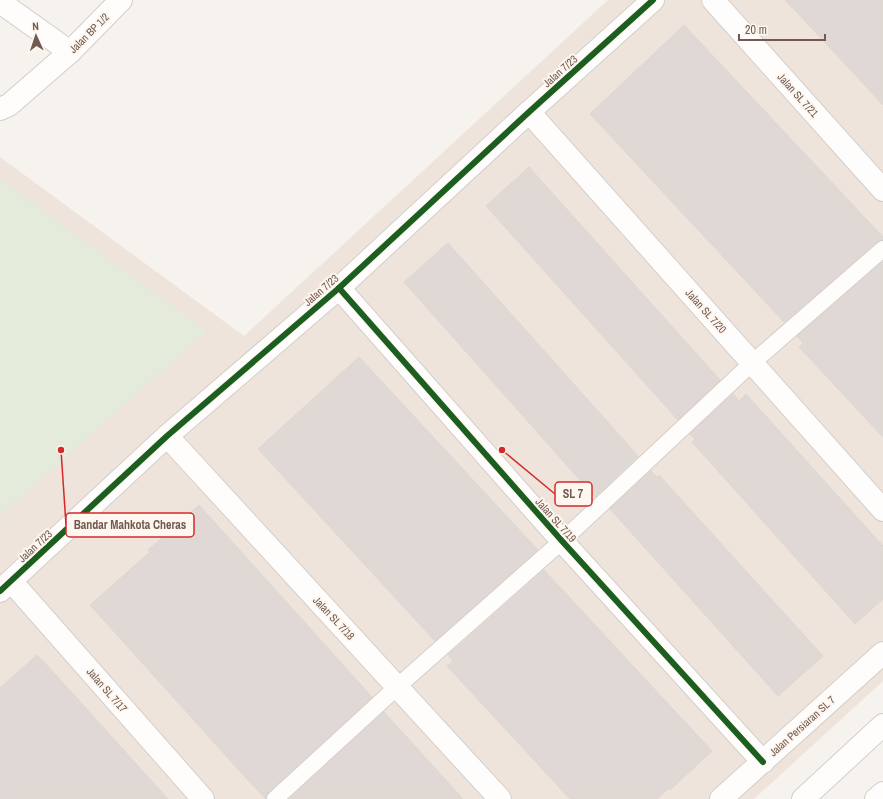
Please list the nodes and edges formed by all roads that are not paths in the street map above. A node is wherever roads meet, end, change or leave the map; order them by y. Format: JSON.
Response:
{"nodes":[{"id":1,"x":121,"y":0,"type":"edge"},
{"id":2,"x":653,"y":0,"type":"edge"},
{"id":3,"x":713,"y":0,"type":"edge"},
{"id":4,"x":0,"y":2,"type":"edge"},
{"id":5,"x":70,"y":52,"type":"junction"},
{"id":6,"x":0,"y":110,"type":"edge"},
{"id":7,"x":529,"y":112,"type":"junction"},
{"id":8,"x":883,"y":190,"type":"edge"},
{"id":9,"x":883,"y":249,"type":"edge"},
{"id":10,"x":339,"y":288,"type":"junction"},
{"id":11,"x":752,"y":363,"type":"junction"},
{"id":12,"x":167,"y":436,"type":"junction"},
{"id":13,"x":883,"y":510,"type":"edge"},
{"id":14,"x":562,"y":541,"type":"junction"},
{"id":15,"x":5,"y":586,"type":"edge"},
{"id":16,"x":883,"y":653,"type":"edge"},
{"id":17,"x":397,"y":687,"type":"junction"},
{"id":18,"x":883,"y":725,"type":"edge"},
{"id":19,"x":763,"y":762,"type":"junction"},
{"id":20,"x":883,"y":793,"type":"edge"},
{"id":21,"x":203,"y":799,"type":"edge"},
{"id":22,"x":275,"y":799,"type":"edge"},
{"id":23,"x":500,"y":799,"type":"edge"},
{"id":24,"x":722,"y":799,"type":"edge"},
{"id":25,"x":802,"y":799,"type":"edge"},
{"id":26,"x":876,"y":799,"type":"edge"}],
"edges":[{"from":1,"to":5,"type":"street","name":"Jalan BP 1/2"},
{"from":2,"to":7,"type":"street","name":"Jalan 7/23"},
{"from":3,"to":8,"type":"street","name":"Jalan SL 7/21"},
{"from":4,"to":5,"type":"street"},
{"from":5,"to":6,"type":"street","name":"Jalan BP 1/2"},
{"from":7,"to":10,"type":"street","name":"Jalan 7/23"},
{"from":7,"to":11,"type":"street","name":"Jalan SL 7/20"},
{"from":9,"to":11,"type":"lane"},
{"from":10,"to":12,"type":"street","name":"Jalan 7/23"},
{"from":10,"to":14,"type":"street","name":"Jalan SL 7/19"},
{"from":11,"to":13,"type":"street","name":"Jalan SL 7/20"},
{"from":11,"to":14,"type":"lane"},
{"from":12,"to":15,"type":"street","name":"Jalan 7/23"},
{"from":12,"to":17,"type":"street","name":"Jalan SL 7/18"},
{"from":14,"to":17,"type":"lane"},
{"from":14,"to":19,"type":"street","name":"Jalan SL 7/19"},
{"from":15,"to":21,"type":"street","name":"Jalan SL 7/17"},
{"from":16,"to":19,"type":"street","name":"Jalan Persiaran SL 7"},
{"from":17,"to":22,"type":"lane"},
{"from":17,"to":23,"type":"street","name":"Jalan SL 7/18"},
{"from":18,"to":25,"type":"street"},
{"from":19,"to":24,"type":"street","name":"Jalan Persiaran SL 7"},
{"from":20,"to":26,"type":"street"}]}
